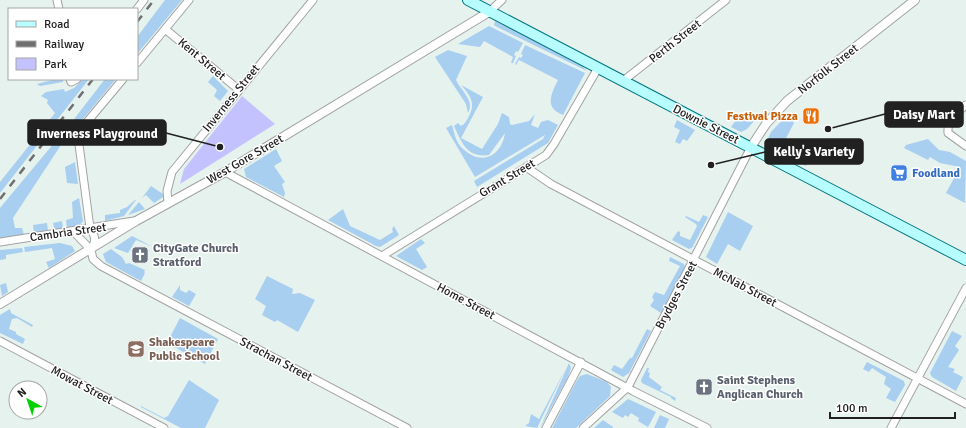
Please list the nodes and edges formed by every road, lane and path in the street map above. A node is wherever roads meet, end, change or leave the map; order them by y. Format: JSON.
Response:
{"nodes":[{"id":1,"x":144,"y":0,"type":"edge"},
{"id":2,"x":189,"y":0,"type":"edge"},
{"id":3,"x":313,"y":0,"type":"edge"},
{"id":4,"x":468,"y":0,"type":"edge"},
{"id":5,"x":502,"y":0,"type":"edge"},
{"id":6,"x":726,"y":0,"type":"edge"},
{"id":7,"x":915,"y":0,"type":"edge"},
{"id":8,"x":138,"y":8,"type":"edge"},
{"id":9,"x":489,"y":12,"type":"junction"},
{"id":10,"x":165,"y":29,"type":"junction"},
{"id":11,"x":138,"y":61,"type":"edge"},
{"id":12,"x":598,"y":68,"type":"junction"},
{"id":13,"x":122,"y":80,"type":"edge"},
{"id":14,"x":623,"y":81,"type":"junction"},
{"id":15,"x":238,"y":89,"type":"junction"},
{"id":16,"x":966,"y":105,"type":"edge"},
{"id":17,"x":966,"y":146,"type":"edge"},
{"id":18,"x":751,"y":147,"type":"junction"},
{"id":19,"x":526,"y":167,"type":"junction"},
{"id":20,"x":225,"y":172,"type":"junction"},
{"id":21,"x":168,"y":203,"type":"junction"},
{"id":22,"x":136,"y":221,"type":"junction"},
{"id":23,"x":90,"y":228,"type":"junction"},
{"id":24,"x":73,"y":231,"type":"junction"},
{"id":25,"x":0,"y":242,"type":"edge"},
{"id":26,"x":91,"y":250,"type":"junction"},
{"id":27,"x":382,"y":256,"type":"junction"},
{"id":28,"x":694,"y":260,"type":"junction"},
{"id":29,"x":966,"y":260,"type":"edge"},
{"id":30,"x":966,"y":288,"type":"edge"},
{"id":31,"x":0,"y":304,"type":"edge"},
{"id":32,"x":0,"y":341,"type":"edge"},
{"id":33,"x":581,"y":362,"type":"junction"},
{"id":34,"x":917,"y":378,"type":"junction"},
{"id":35,"x":628,"y":387,"type":"junction"},
{"id":36,"x":966,"y":404,"type":"edge"},
{"id":37,"x":164,"y":428,"type":"edge"},
{"id":38,"x":407,"y":428,"type":"edge"},
{"id":39,"x":546,"y":428,"type":"edge"},
{"id":40,"x":583,"y":428,"type":"edge"},
{"id":41,"x":707,"y":428,"type":"edge"},
{"id":42,"x":891,"y":428,"type":"edge"}],
"edges":[{"from":1,"to":8,"type":"street"},
{"from":2,"to":10,"type":"street"},
{"from":3,"to":15,"type":"street","name":"Inverness Street"},
{"from":4,"to":9,"type":"main road","name":"Downie Street"},
{"from":5,"to":9,"type":"street"},
{"from":6,"to":14,"type":"street","name":"Perth Street"},
{"from":7,"to":18,"type":"street","name":"Norfolk Street"},
{"from":9,"to":12,"type":"main road","name":"Downie Street"},
{"from":9,"to":20,"type":"street","name":"West Gore Street"},
{"from":10,"to":11,"type":"street"},
{"from":10,"to":15,"type":"street","name":"Kent Street"},
{"from":12,"to":14,"type":"main road","name":"Downie Street"},
{"from":12,"to":19,"type":"street","name":"Grant Street"},
{"from":13,"to":23,"type":"street"},
{"from":14,"to":18,"type":"main road","name":"Downie Street"},
{"from":15,"to":21,"type":"street","name":"Inverness Street"},
{"from":16,"to":17,"type":"street"},
{"from":18,"to":28,"type":"street","name":"Brydges Street"},
{"from":18,"to":29,"type":"main road","name":"Downie Street"},
{"from":19,"to":27,"type":"street","name":"Grant Street"},
{"from":19,"to":28,"type":"street","name":"McNab Street"},
{"from":20,"to":21,"type":"street","name":"West Gore Street"},
{"from":20,"to":27,"type":"street","name":"Home Street"},
{"from":21,"to":22,"type":"street","name":"West Gore Street"},
{"from":22,"to":23,"type":"street","name":"Cambria Street"},
{"from":22,"to":26,"type":"street","name":"West Gore Street"},
{"from":23,"to":24,"type":"street","name":"Cambria Street"},
{"from":23,"to":26,"type":"street"},
{"from":24,"to":25,"type":"street","name":"Cambria Street"},
{"from":24,"to":26,"type":"street","name":"Strachan Street"},
{"from":26,"to":31,"type":"street","name":"West Gore Street"},
{"from":26,"to":38,"type":"street","name":"Strachan Street"},
{"from":27,"to":33,"type":"street","name":"Home Street"},
{"from":28,"to":34,"type":"street","name":"McNab Street"},
{"from":28,"to":35,"type":"street","name":"Brydges Street"},
{"from":30,"to":34,"type":"street"},
{"from":32,"to":37,"type":"street","name":"Mowat Street"},
{"from":33,"to":35,"type":"street","name":"Home Street"},
{"from":33,"to":39,"type":"street"},
{"from":34,"to":36,"type":"street","name":"McNab Street"},
{"from":34,"to":42,"type":"street"},
{"from":35,"to":40,"type":"street","name":"Brydges Street"},
{"from":35,"to":41,"type":"street","name":"Home Street"}]}
